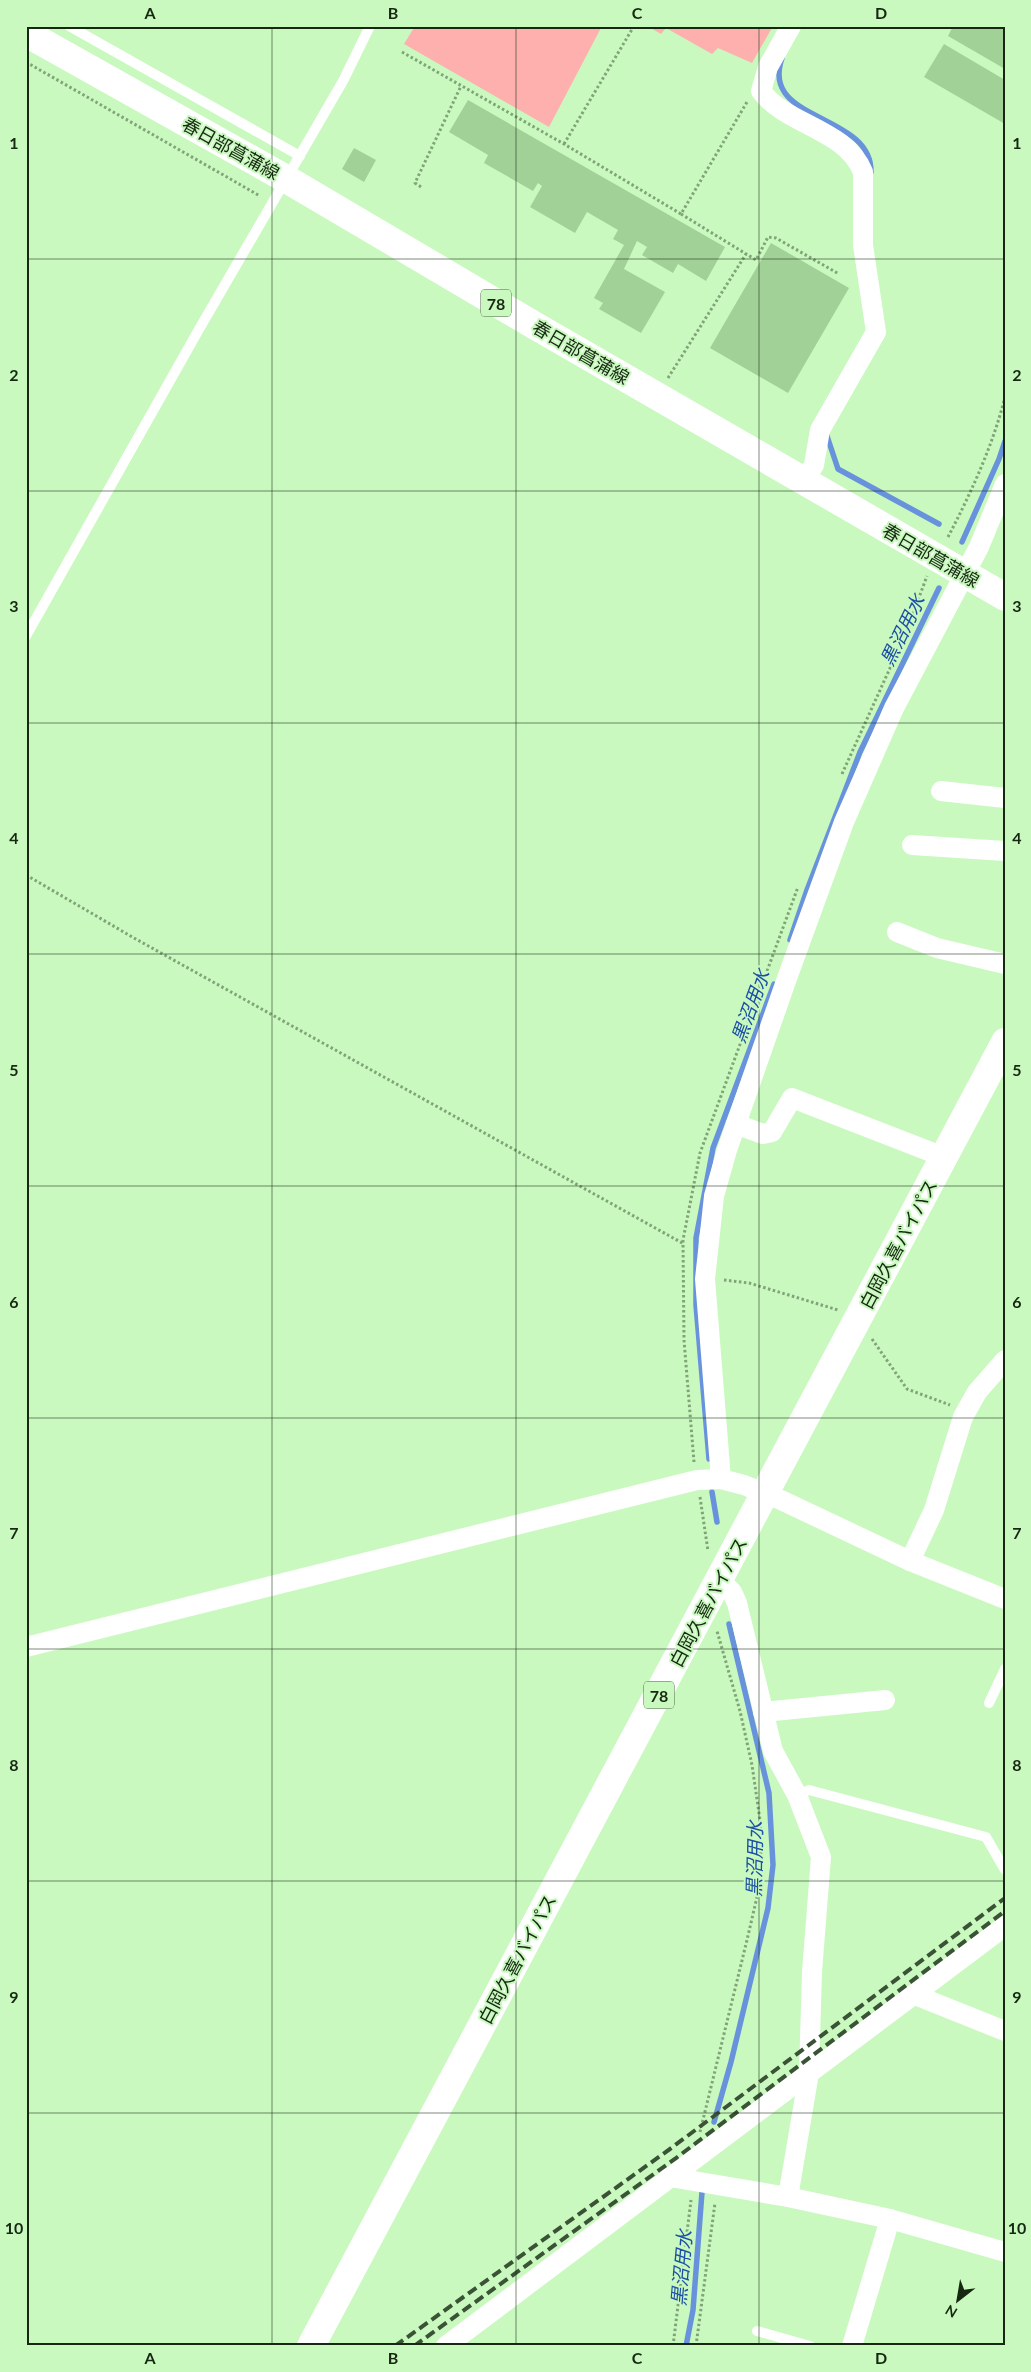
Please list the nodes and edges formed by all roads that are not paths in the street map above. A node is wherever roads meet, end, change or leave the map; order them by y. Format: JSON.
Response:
{"nodes":[{"id":1,"x":69,"y":26,"type":"edge"},
{"id":2,"x":370,"y":26,"type":"edge"},
{"id":3,"x":791,"y":26,"type":"edge"},
{"id":4,"x":26,"y":33,"type":"edge"},
{"id":5,"x":300,"y":156,"type":"junction"},
{"id":6,"x":288,"y":180,"type":"junction"},
{"id":7,"x":804,"y":481,"type":"junction"},
{"id":8,"x":1005,"y":484,"type":"edge"},
{"id":9,"x":966,"y":574,"type":"junction"},
{"id":10,"x":1005,"y":597,"type":"edge"},
{"id":11,"x":26,"y":636,"type":"edge"},
{"id":12,"x":941,"y":791,"type":"dead end"},
{"id":13,"x":1005,"y":798,"type":"edge"},
{"id":14,"x":912,"y":845,"type":"dead end"},
{"id":15,"x":1005,"y":851,"type":"edge"},
{"id":16,"x":896,"y":932,"type":"dead end"},
{"id":17,"x":1005,"y":964,"type":"edge"},
{"id":18,"x":1005,"y":1042,"type":"edge"},
{"id":19,"x":736,"y":1124,"type":"junction"},
{"id":20,"x":944,"y":1157,"type":"junction"},
{"id":21,"x":1005,"y":1360,"type":"edge"},
{"id":22,"x":721,"y":1479,"type":"junction"},
{"id":23,"x":765,"y":1493,"type":"junction"},
{"id":24,"x":910,"y":1561,"type":"junction"},
{"id":25,"x":716,"y":1568,"type":"junction"},
{"id":26,"x":1005,"y":1599,"type":"edge"},
{"id":27,"x":26,"y":1648,"type":"edge"},
{"id":28,"x":1005,"y":1669,"type":"edge"},
{"id":29,"x":885,"y":1700,"type":"dead end"},
{"id":30,"x":989,"y":1703,"type":"dead end"},
{"id":31,"x":763,"y":1712,"type":"junction"},
{"id":32,"x":797,"y":1795,"type":"junction"},
{"id":33,"x":1005,"y":1870,"type":"edge"},
{"id":34,"x":1005,"y":1926,"type":"edge"},
{"id":35,"x":914,"y":1995,"type":"junction"},
{"id":36,"x":1005,"y":2031,"type":"edge"},
{"id":37,"x":810,"y":2073,"type":"junction"},
{"id":38,"x":670,"y":2177,"type":"junction"},
{"id":39,"x":788,"y":2197,"type":"junction"},
{"id":40,"x":890,"y":2219,"type":"junction"},
{"id":41,"x":1005,"y":2252,"type":"edge"},
{"id":42,"x":757,"y":2331,"type":"dead end"},
{"id":43,"x":311,"y":2346,"type":"edge"},
{"id":44,"x":446,"y":2346,"type":"edge"},
{"id":45,"x":810,"y":2346,"type":"edge"},
{"id":46,"x":852,"y":2346,"type":"edge"}],
"edges":[{"from":1,"to":5,"type":"lane"},
{"from":2,"to":5,"type":"lane"},
{"from":3,"to":7,"type":"street"},
{"from":4,"to":6,"type":"main road","name":"春日部菖蒲線","number":"78"},
{"from":5,"to":6,"type":"lane"},
{"from":6,"to":7,"type":"main road","name":"春日部菖蒲線","number":"78"},
{"from":6,"to":11,"type":"lane"},
{"from":7,"to":9,"type":"main road","name":"春日部菖蒲線","number":"78"},
{"from":8,"to":9,"type":"street"},
{"from":9,"to":10,"type":"main road","name":"春日部菖蒲線","number":"78"},
{"from":9,"to":19,"type":"street"},
{"from":12,"to":13,"type":"street"},
{"from":14,"to":15,"type":"street"},
{"from":16,"to":17,"type":"street"},
{"from":18,"to":20,"type":"main road","name":"白岡久喜バイパス","number":"78"},
{"from":19,"to":20,"type":"street"},
{"from":19,"to":22,"type":"street"},
{"from":20,"to":23,"type":"main road","name":"白岡久喜バイパス","number":"78"},
{"from":21,"to":24,"type":"street"},
{"from":22,"to":23,"type":"street"},
{"from":22,"to":27,"type":"street"},
{"from":23,"to":24,"type":"street"},
{"from":23,"to":25,"type":"main road","name":"白岡久喜バイパス","number":"78"},
{"from":24,"to":26,"type":"street"},
{"from":25,"to":31,"type":"street"},
{"from":25,"to":43,"type":"main road","name":"白岡久喜バイパス","number":"78"},
{"from":28,"to":30,"type":"lane"},
{"from":29,"to":31,"type":"street"},
{"from":31,"to":32,"type":"street"},
{"from":32,"to":33,"type":"lane"},
{"from":32,"to":37,"type":"street"},
{"from":34,"to":35,"type":"street"},
{"from":35,"to":36,"type":"street"},
{"from":35,"to":37,"type":"street"},
{"from":37,"to":38,"type":"street"},
{"from":37,"to":39,"type":"street"},
{"from":38,"to":39,"type":"street"},
{"from":38,"to":44,"type":"street"},
{"from":39,"to":40,"type":"street"},
{"from":40,"to":41,"type":"street"},
{"from":40,"to":46,"type":"street"},
{"from":42,"to":45,"type":"lane"}]}
